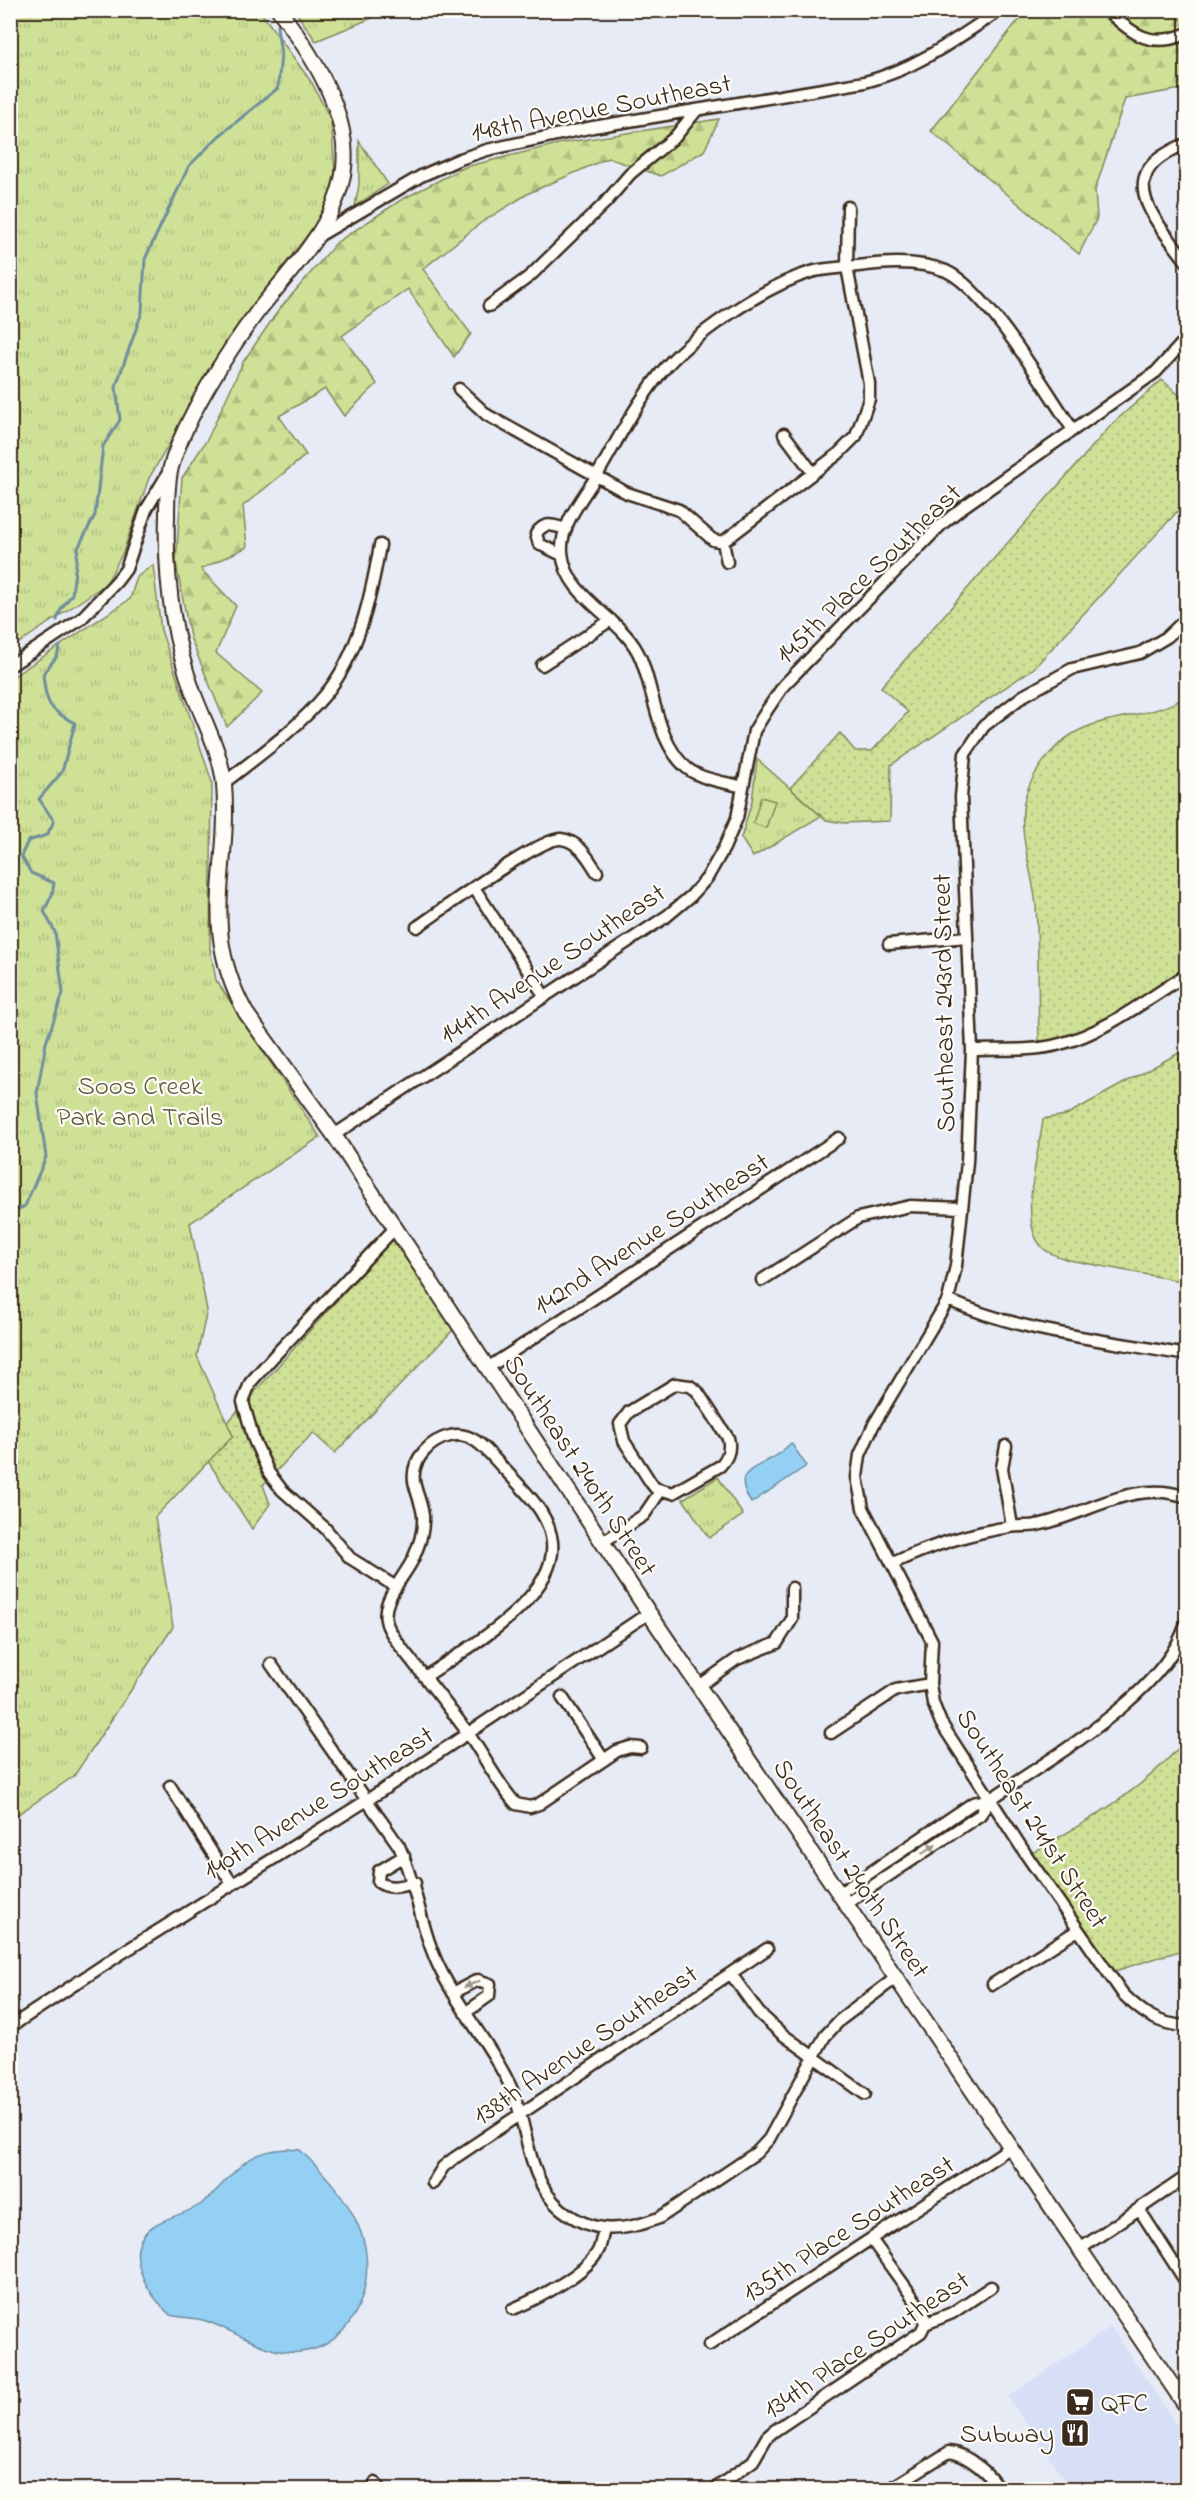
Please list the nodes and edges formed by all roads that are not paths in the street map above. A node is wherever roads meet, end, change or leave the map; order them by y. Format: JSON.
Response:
{"nodes":[{"id":1,"x":279,"y":10,"type":"edge"},
{"id":2,"x":1000,"y":10,"type":"edge"},
{"id":3,"x":1106,"y":10,"type":"edge"},
{"id":4,"x":1186,"y":34,"type":"edge"},
{"id":5,"x":696,"y":111,"type":"junction"},
{"id":6,"x":1186,"y":144,"type":"edge"},
{"id":7,"x":848,"y":207,"type":"dead end"},
{"id":8,"x":317,"y":238,"type":"junction"},
{"id":9,"x":1186,"y":261,"type":"edge"},
{"id":10,"x":847,"y":267,"type":"junction"},
{"id":11,"x":489,"y":306,"type":"dead end"},
{"id":12,"x":1186,"y":339,"type":"edge"},
{"id":13,"x":459,"y":389,"type":"dead end"},
{"id":14,"x":1073,"y":430,"type":"junction"},
{"id":15,"x":784,"y":434,"type":"dead end"},
{"id":16,"x":170,"y":470,"type":"junction"},
{"id":17,"x":813,"y":473,"type":"junction"},
{"id":18,"x":596,"y":476,"type":"junction"},
{"id":19,"x":566,"y":529,"type":"junction"},
{"id":20,"x":723,"y":542,"type":"junction"},
{"id":21,"x":380,"y":545,"type":"dead end"},
{"id":22,"x":562,"y":555,"type":"junction"},
{"id":23,"x":727,"y":562,"type":"dead end"},
{"id":24,"x":1186,"y":619,"type":"edge"},
{"id":25,"x":611,"y":620,"type":"junction"},
{"id":26,"x":542,"y":665,"type":"dead end"},
{"id":27,"x":10,"y":666,"type":"edge"},
{"id":28,"x":224,"y":783,"type":"junction"},
{"id":29,"x":743,"y":787,"type":"junction"},
{"id":30,"x":597,"y":872,"type":"dead end"},
{"id":31,"x":475,"y":889,"type":"junction"},
{"id":32,"x":417,"y":927,"type":"dead end"},
{"id":33,"x":967,"y":938,"type":"junction"},
{"id":34,"x":889,"y":944,"type":"dead end"},
{"id":35,"x":1186,"y":975,"type":"edge"},
{"id":36,"x":545,"y":997,"type":"junction"},
{"id":37,"x":972,"y":1050,"type":"junction"},
{"id":38,"x":334,"y":1135,"type":"junction"},
{"id":39,"x":839,"y":1138,"type":"dead end"},
{"id":40,"x":962,"y":1208,"type":"junction"},
{"id":41,"x":396,"y":1227,"type":"junction"},
{"id":42,"x":762,"y":1280,"type":"dead end"},
{"id":43,"x":948,"y":1300,"type":"junction"},
{"id":44,"x":1186,"y":1355,"type":"edge"},
{"id":45,"x":489,"y":1367,"type":"junction"},
{"id":46,"x":1006,"y":1446,"type":"dead end"},
{"id":47,"x":661,"y":1490,"type":"junction"},
{"id":48,"x":1186,"y":1497,"type":"edge"},
{"id":49,"x":1012,"y":1526,"type":"junction"},
{"id":50,"x":603,"y":1542,"type":"junction"},
{"id":51,"x":893,"y":1563,"type":"junction"},
{"id":52,"x":396,"y":1587,"type":"junction"},
{"id":53,"x":792,"y":1588,"type":"dead end"},
{"id":54,"x":649,"y":1613,"type":"junction"},
{"id":55,"x":1186,"y":1623,"type":"edge"},
{"id":56,"x":271,"y":1664,"type":"dead end"},
{"id":57,"x":425,"y":1677,"type":"junction"},
{"id":58,"x":930,"y":1684,"type":"junction"},
{"id":59,"x":699,"y":1686,"type":"junction"},
{"id":60,"x":562,"y":1697,"type":"dead end"},
{"id":61,"x":831,"y":1733,"type":"dead end"},
{"id":62,"x":468,"y":1734,"type":"junction"},
{"id":63,"x":641,"y":1748,"type":"dead end"},
{"id":64,"x":604,"y":1760,"type":"junction"},
{"id":65,"x":170,"y":1786,"type":"dead end"},
{"id":66,"x":369,"y":1799,"type":"junction"},
{"id":67,"x":991,"y":1799,"type":"junction"},
{"id":68,"x":404,"y":1856,"type":"junction"},
{"id":69,"x":415,"y":1883,"type":"junction"},
{"id":70,"x":232,"y":1884,"type":"junction"},
{"id":71,"x":844,"y":1898,"type":"junction"},
{"id":72,"x":1078,"y":1930,"type":"junction"},
{"id":73,"x":767,"y":1949,"type":"dead end"},
{"id":74,"x":731,"y":1974,"type":"junction"},
{"id":75,"x":897,"y":1977,"type":"junction"},
{"id":76,"x":993,"y":1984,"type":"dead end"},
{"id":77,"x":453,"y":1993,"type":"junction"},
{"id":78,"x":465,"y":2013,"type":"junction"},
{"id":79,"x":1186,"y":2026,"type":"edge"},
{"id":80,"x":10,"y":2027,"type":"edge"},
{"id":81,"x":812,"y":2055,"type":"junction"},
{"id":82,"x":865,"y":2094,"type":"dead end"},
{"id":83,"x":521,"y":2115,"type":"junction"},
{"id":84,"x":1011,"y":2147,"type":"junction"},
{"id":85,"x":1186,"y":2177,"type":"edge"},
{"id":86,"x":433,"y":2182,"type":"dead end"},
{"id":87,"x":1138,"y":2209,"type":"junction"},
{"id":88,"x":604,"y":2230,"type":"junction"},
{"id":89,"x":872,"y":2240,"type":"junction"},
{"id":90,"x":1080,"y":2248,"type":"junction"},
{"id":91,"x":1186,"y":2282,"type":"edge"},
{"id":92,"x":991,"y":2287,"type":"dead end"},
{"id":93,"x":513,"y":2309,"type":"dead end"},
{"id":94,"x":925,"y":2324,"type":"junction"},
{"id":95,"x":709,"y":2345,"type":"dead end"},
{"id":96,"x":1186,"y":2406,"type":"edge"},
{"id":97,"x":716,"y":2488,"type":"dead end"},
{"id":98,"x":888,"y":2490,"type":"edge"},
{"id":99,"x":999,"y":2490,"type":"edge"}],
"edges":[{"from":1,"to":8,"type":"main road"},
{"from":2,"to":5,"type":"street","name":"148th Avenue Southeast"},
{"from":3,"to":4,"type":"street"},
{"from":5,"to":8,"type":"street","name":"148th Avenue Southeast"},
{"from":5,"to":11,"type":"street"},
{"from":6,"to":9,"type":"street"},
{"from":7,"to":10,"type":"street"},
{"from":8,"to":16,"type":"main road","name":"148th Avenue Southeast"},
{"from":10,"to":14,"type":"street"},
{"from":10,"to":17,"type":"street"},
{"from":10,"to":18,"type":"street"},
{"from":12,"to":14,"type":"street","name":"145th Place Southeast"},
{"from":13,"to":18,"type":"street"},
{"from":14,"to":29,"type":"street","name":"145th Place Southeast"},
{"from":15,"to":17,"type":"street"},
{"from":16,"to":27,"type":"street","name":"148th Avenue Southeast"},
{"from":16,"to":28,"type":"main road","name":"Southeast 240th Street"},
{"from":17,"to":20,"type":"street"},
{"from":18,"to":19,"type":"street"},
{"from":18,"to":20,"type":"street"},
{"from":19,"to":22,"type":"street"},
{"from":19,"to":22,"type":"street"},
{"from":20,"to":23,"type":"street"},
{"from":21,"to":28,"type":"street"},
{"from":22,"to":25,"type":"street"},
{"from":24,"to":33,"type":"street","name":"Southeast 243rd Street"},
{"from":25,"to":26,"type":"street"},
{"from":25,"to":29,"type":"street"},
{"from":28,"to":38,"type":"main road","name":"Southeast 240th Street"},
{"from":29,"to":36,"type":"street","name":"144th Avenue Southeast"},
{"from":30,"to":31,"type":"street"},
{"from":31,"to":32,"type":"street"},
{"from":31,"to":36,"type":"street"},
{"from":33,"to":34,"type":"street"},
{"from":33,"to":37,"type":"street","name":"Southeast 243rd Street"},
{"from":35,"to":37,"type":"street"},
{"from":36,"to":38,"type":"street","name":"144th Avenue Southeast"},
{"from":37,"to":40,"type":"street","name":"Southeast 243rd Street"},
{"from":38,"to":41,"type":"main road","name":"Southeast 240th Street"},
{"from":39,"to":45,"type":"street","name":"142nd Avenue Southeast"},
{"from":40,"to":42,"type":"street"},
{"from":40,"to":43,"type":"street","name":"Southeast 243rd Street"},
{"from":41,"to":45,"type":"main road","name":"Southeast 240th Street"},
{"from":41,"to":52,"type":"street"},
{"from":43,"to":44,"type":"street"},
{"from":43,"to":51,"type":"street","name":"Southeast 241st Street"},
{"from":45,"to":50,"type":"main road","name":"Southeast 240th Street"},
{"from":46,"to":49,"type":"street"},
{"from":47,"to":47,"type":"street"},
{"from":47,"to":50,"type":"street"},
{"from":48,"to":49,"type":"street"},
{"from":49,"to":51,"type":"street"},
{"from":50,"to":54,"type":"main road","name":"Southeast 240th Street"},
{"from":51,"to":58,"type":"street","name":"Southeast 241st Street"},
{"from":52,"to":57,"type":"street"},
{"from":52,"to":57,"type":"street"},
{"from":53,"to":59,"type":"street"},
{"from":54,"to":59,"type":"main road","name":"Southeast 240th Street"},
{"from":54,"to":62,"type":"street","name":"140th Avenue Southeast"},
{"from":55,"to":67,"type":"street"},
{"from":56,"to":66,"type":"street"},
{"from":57,"to":62,"type":"street"},
{"from":58,"to":61,"type":"street"},
{"from":58,"to":67,"type":"street","name":"Southeast 241st Street"},
{"from":59,"to":71,"type":"main road","name":"Southeast 240th Street"},
{"from":60,"to":64,"type":"street"},
{"from":62,"to":64,"type":"street"},
{"from":62,"to":66,"type":"street","name":"140th Avenue Southeast"},
{"from":63,"to":64,"type":"street"},
{"from":65,"to":70,"type":"street"},
{"from":66,"to":68,"type":"street"},
{"from":66,"to":70,"type":"street","name":"140th Avenue Southeast"},
{"from":67,"to":71,"type":"street"},
{"from":67,"to":72,"type":"street","name":"Southeast 241st Street"},
{"from":68,"to":69,"type":"street"},
{"from":68,"to":69,"type":"street"},
{"from":69,"to":77,"type":"street"},
{"from":70,"to":80,"type":"street","name":"140th Avenue Southeast"},
{"from":71,"to":75,"type":"main road","name":"Southeast 240th Street"},
{"from":72,"to":76,"type":"street"},
{"from":72,"to":79,"type":"street","name":"Southeast 241st Street"},
{"from":73,"to":74,"type":"street","name":"138th Avenue Southeast"},
{"from":74,"to":81,"type":"street"},
{"from":74,"to":83,"type":"street","name":"138th Avenue Southeast"},
{"from":75,"to":81,"type":"street"},
{"from":75,"to":84,"type":"main road","name":"Southeast 240th Street"},
{"from":77,"to":78,"type":"street"},
{"from":78,"to":77,"type":"street","one_way":true},
{"from":78,"to":83,"type":"street"},
{"from":81,"to":82,"type":"street"},
{"from":81,"to":88,"type":"street"},
{"from":83,"to":86,"type":"street","name":"138th Avenue Southeast"},
{"from":83,"to":88,"type":"street"},
{"from":84,"to":89,"type":"street","name":"135th Place Southeast"},
{"from":84,"to":90,"type":"main road","name":"Southeast 240th Street"},
{"from":85,"to":87,"type":"street"},
{"from":87,"to":90,"type":"street"},
{"from":87,"to":91,"type":"street"},
{"from":88,"to":93,"type":"street"},
{"from":89,"to":94,"type":"street"},
{"from":89,"to":95,"type":"street","name":"135th Place Southeast"},
{"from":90,"to":96,"type":"main road","name":"Southeast 240th Street"},
{"from":92,"to":94,"type":"street","name":"134th Place Southeast"},
{"from":94,"to":97,"type":"street","name":"134th Place Southeast"},
{"from":98,"to":99,"type":"street"}]}
